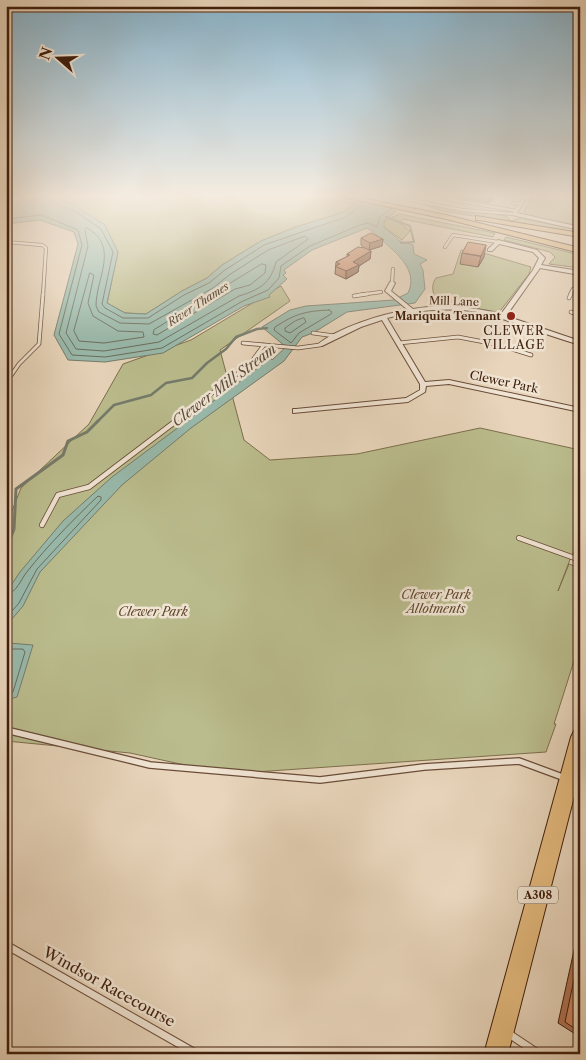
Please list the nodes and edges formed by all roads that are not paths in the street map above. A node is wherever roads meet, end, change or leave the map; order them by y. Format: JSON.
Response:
{"nodes":[{"id":1,"x":43,"y":245,"type":"edge"},
{"id":2,"x":495,"y":245,"type":"edge"},
{"id":3,"x":510,"y":245,"type":"edge"},
{"id":4,"x":559,"y":245,"type":"edge"},
{"id":5,"x":490,"y":250,"type":"dead end"},
{"id":6,"x":580,"y":251,"type":"edge"},
{"id":7,"x":538,"y":266,"type":"junction"},
{"id":8,"x":393,"y":269,"type":"dead end"},
{"id":9,"x":580,"y":272,"type":"edge"},
{"id":10,"x":392,"y":283,"type":"joint"},
{"id":11,"x":580,"y":289,"type":"edge"},
{"id":12,"x":384,"y":291,"type":"junction"},
{"id":13,"x":354,"y":296,"type":"dead end"},
{"id":14,"x":569,"y":298,"type":"dead end"},
{"id":15,"x":409,"y":308,"type":"junction"},
{"id":16,"x":571,"y":312,"type":"dead end"},
{"id":17,"x":580,"y":315,"type":"edge"},
{"id":18,"x":502,"y":316,"type":"junction"},
{"id":19,"x":384,"y":318,"type":"junction"},
{"id":20,"x":512,"y":320,"type":"junction"},
{"id":21,"x":313,"y":332,"type":"dead end"},
{"id":22,"x":580,"y":335,"type":"edge"},
{"id":23,"x":335,"y":336,"type":"junction"},
{"id":24,"x":577,"y":342,"type":"edge"},
{"id":25,"x":243,"y":343,"type":"dead end"},
{"id":26,"x":399,"y":343,"type":"junction"},
{"id":27,"x":495,"y":344,"type":"junction"},
{"id":28,"x":264,"y":345,"type":"junction"},
{"id":29,"x":320,"y":345,"type":"joint"},
{"id":30,"x":531,"y":355,"type":"dead end"},
{"id":31,"x":9,"y":377,"type":"edge"},
{"id":32,"x":6,"y":383,"type":"edge"},
{"id":33,"x":423,"y":384,"type":"junction"},
{"id":34,"x":296,"y":410,"type":"dead end"},
{"id":35,"x":580,"y":410,"type":"edge"},
{"id":36,"x":42,"y":525,"type":"dead end"},
{"id":37,"x":519,"y":538,"type":"dead end"},
{"id":38,"x":580,"y":560,"type":"edge"},
{"id":39,"x":6,"y":730,"type":"edge"},
{"id":40,"x":580,"y":737,"type":"edge"},
{"id":41,"x":569,"y":779,"type":"junction"},
{"id":42,"x":6,"y":945,"type":"edge"},
{"id":43,"x":503,"y":1029,"type":"junction"},
{"id":44,"x":197,"y":1054,"type":"edge"},
{"id":45,"x":496,"y":1054,"type":"edge"},
{"id":46,"x":539,"y":1054,"type":"edge"}],
"edges":[{"from":1,"to":31,"type":"lane"},
{"from":2,"to":5,"type":"street"},
{"from":3,"to":7,"type":"street"},
{"from":4,"to":6,"type":"main road"},
{"from":7,"to":9,"type":"street"},
{"from":7,"to":18,"type":"street"},
{"from":8,"to":10,"type":"lane"},
{"from":10,"to":12,"type":"street"},
{"from":11,"to":14,"type":"lane"},
{"from":12,"to":13,"type":"lane"},
{"from":12,"to":15,"type":"street"},
{"from":15,"to":18,"type":"street","name":"Mill Lane"},
{"from":15,"to":19,"type":"street","name":"Mill Lane"},
{"from":16,"to":17,"type":"lane"},
{"from":18,"to":20,"type":"street","name":"Mill Lane"},
{"from":19,"to":23,"type":"street","name":"Mill Lane"},
{"from":19,"to":26,"type":"street"},
{"from":20,"to":24,"type":"street","name":"Mill Lane"},
{"from":20,"to":27,"type":"lane"},
{"from":21,"to":23,"type":"lane"},
{"from":22,"to":24,"type":"lane"},
{"from":23,"to":29,"type":"street","name":"Mill Lane"},
{"from":25,"to":28,"type":"lane"},
{"from":26,"to":27,"type":"lane"},
{"from":26,"to":33,"type":"street"},
{"from":27,"to":30,"type":"lane"},
{"from":28,"to":29,"type":"lane"},
{"from":28,"to":36,"type":"lane"},
{"from":31,"to":32,"type":"lane"},
{"from":33,"to":34,"type":"street"},
{"from":33,"to":35,"type":"street","name":"Clewer Park"},
{"from":37,"to":38,"type":"lane"},
{"from":39,"to":41,"type":"lane"},
{"from":40,"to":41,"type":"main road","number":"A308"},
{"from":41,"to":43,"type":"main road","number":"A308"},
{"from":42,"to":44,"type":"lane","name":"Windsor Racecourse"},
{"from":43,"to":45,"type":"main road","number":"A308"},
{"from":43,"to":46,"type":"lane"}]}
